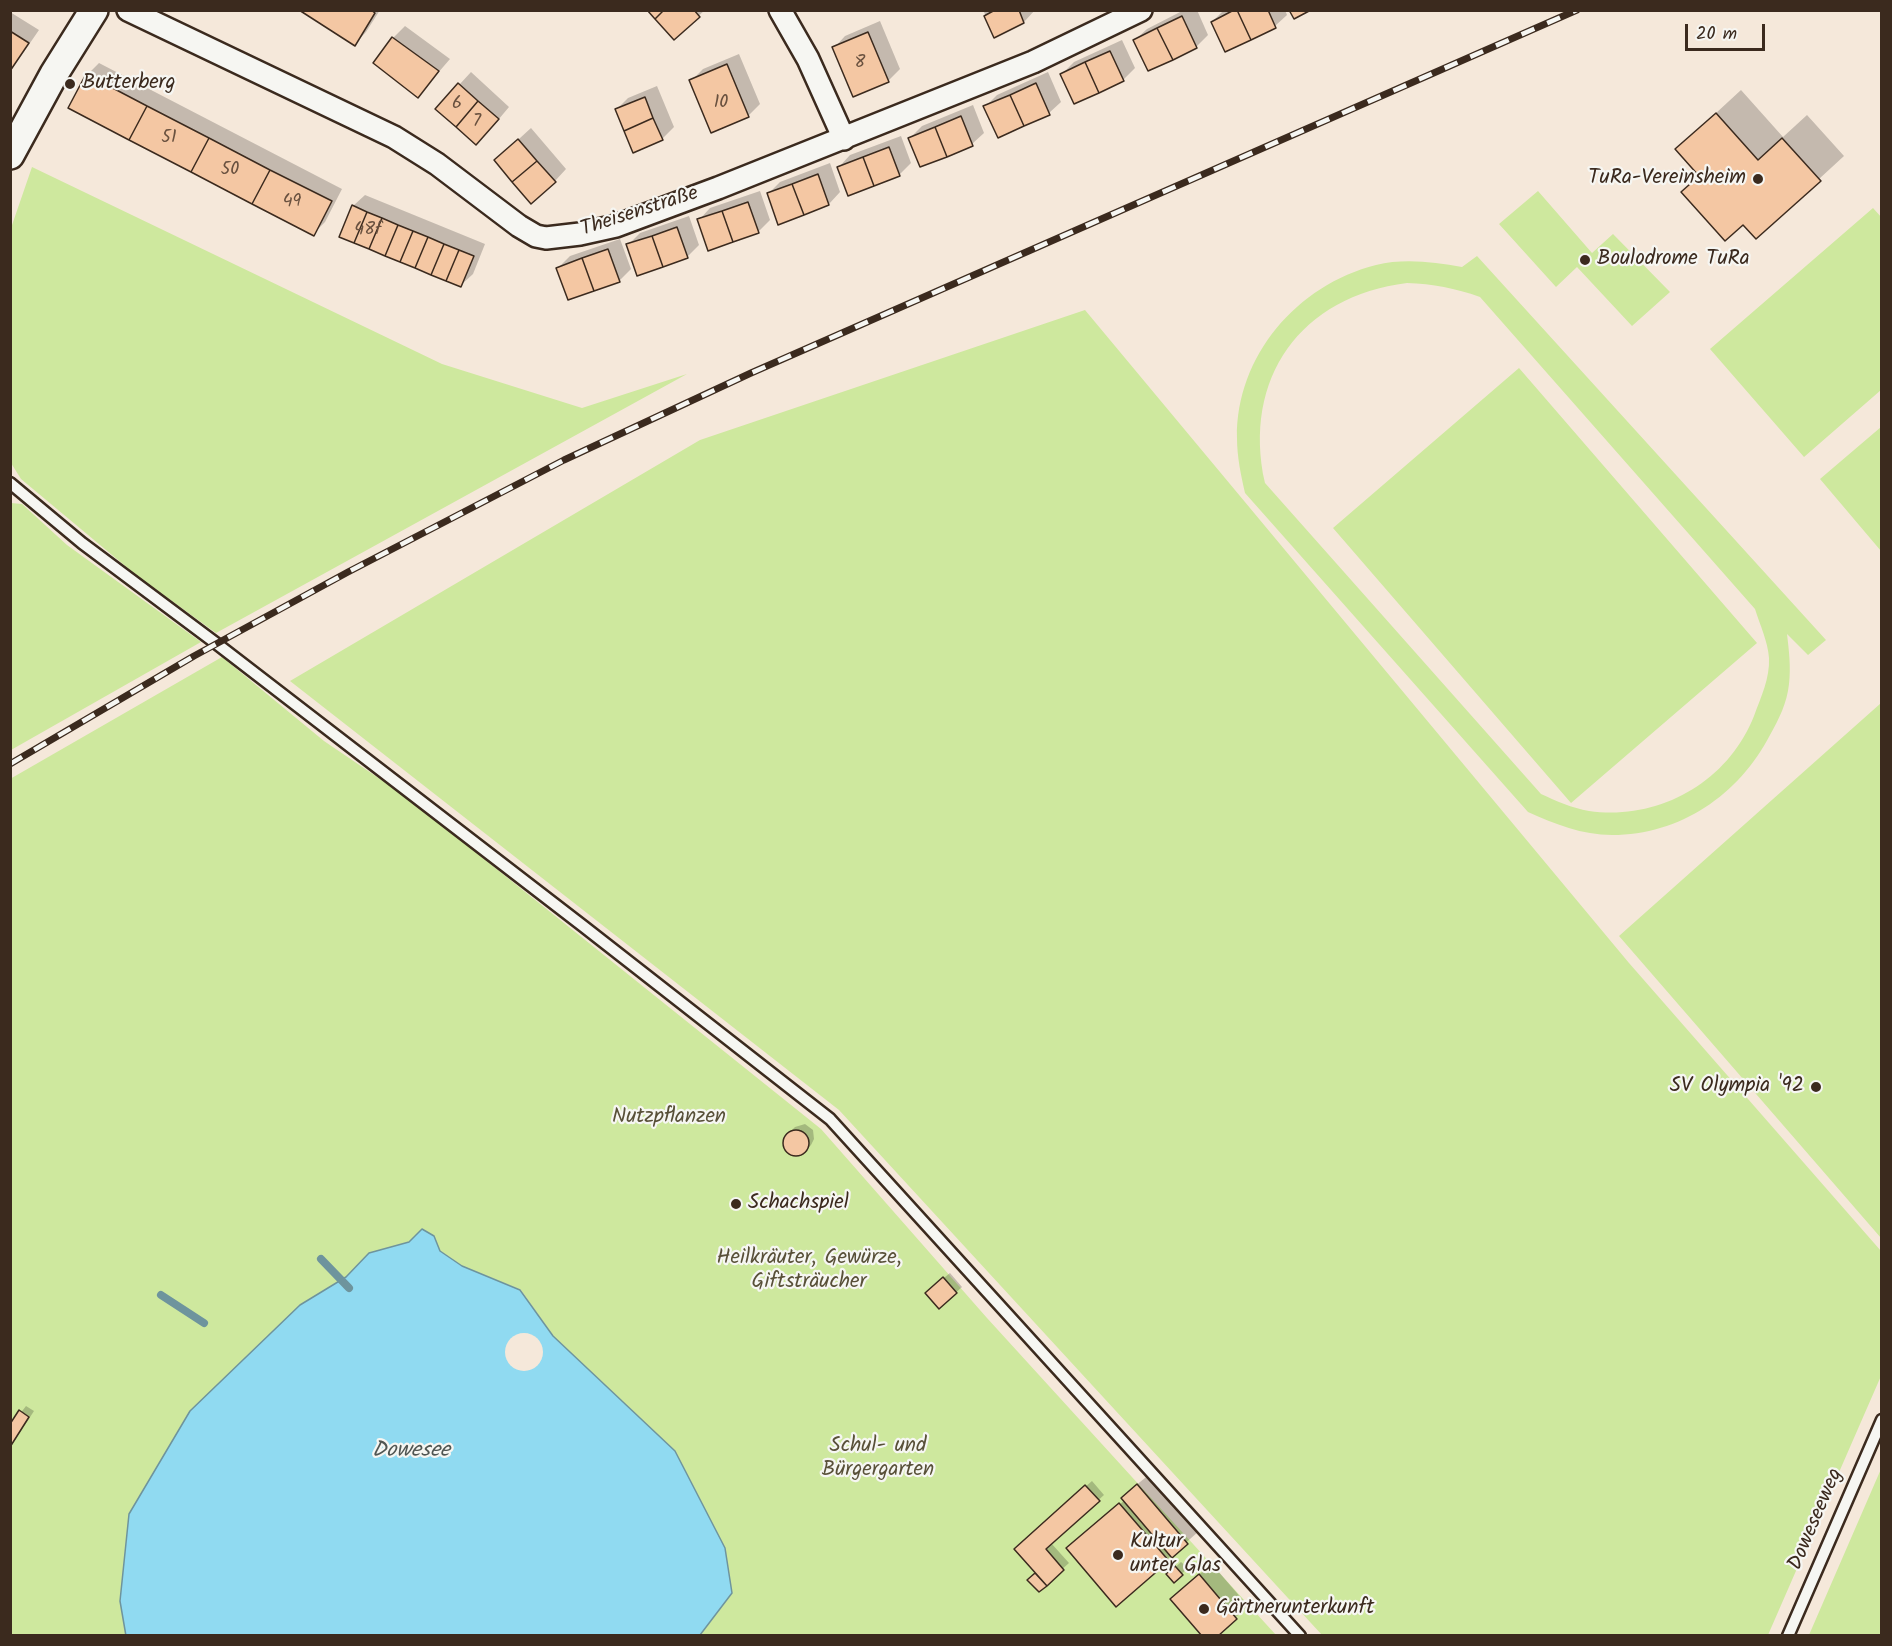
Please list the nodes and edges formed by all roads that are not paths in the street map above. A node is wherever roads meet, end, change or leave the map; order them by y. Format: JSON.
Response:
{"nodes":[{"id":1,"x":128,"y":10,"type":"edge"},
{"id":2,"x":780,"y":10,"type":"edge"},
{"id":3,"x":1141,"y":10,"type":"edge"},
{"id":4,"x":88,"y":13,"type":"edge"},
{"id":5,"x":844,"y":139,"type":"junction"},
{"id":6,"x":10,"y":155,"type":"edge"},
{"id":7,"x":10,"y":483,"type":"edge"},
{"id":8,"x":1881,"y":1420,"type":"edge"},
{"id":9,"x":1300,"y":1635,"type":"edge"},
{"id":10,"x":1788,"y":1635,"type":"edge"}],
"edges":[{"from":1,"to":5,"type":"street","name":"Theisenstraße"},
{"from":2,"to":5,"type":"street"},
{"from":3,"to":5,"type":"street","name":"Theisenstraße"},
{"from":4,"to":6,"type":"street"},
{"from":7,"to":9,"type":"lane"},
{"from":8,"to":10,"type":"lane","name":"Doweseeweg"}]}
